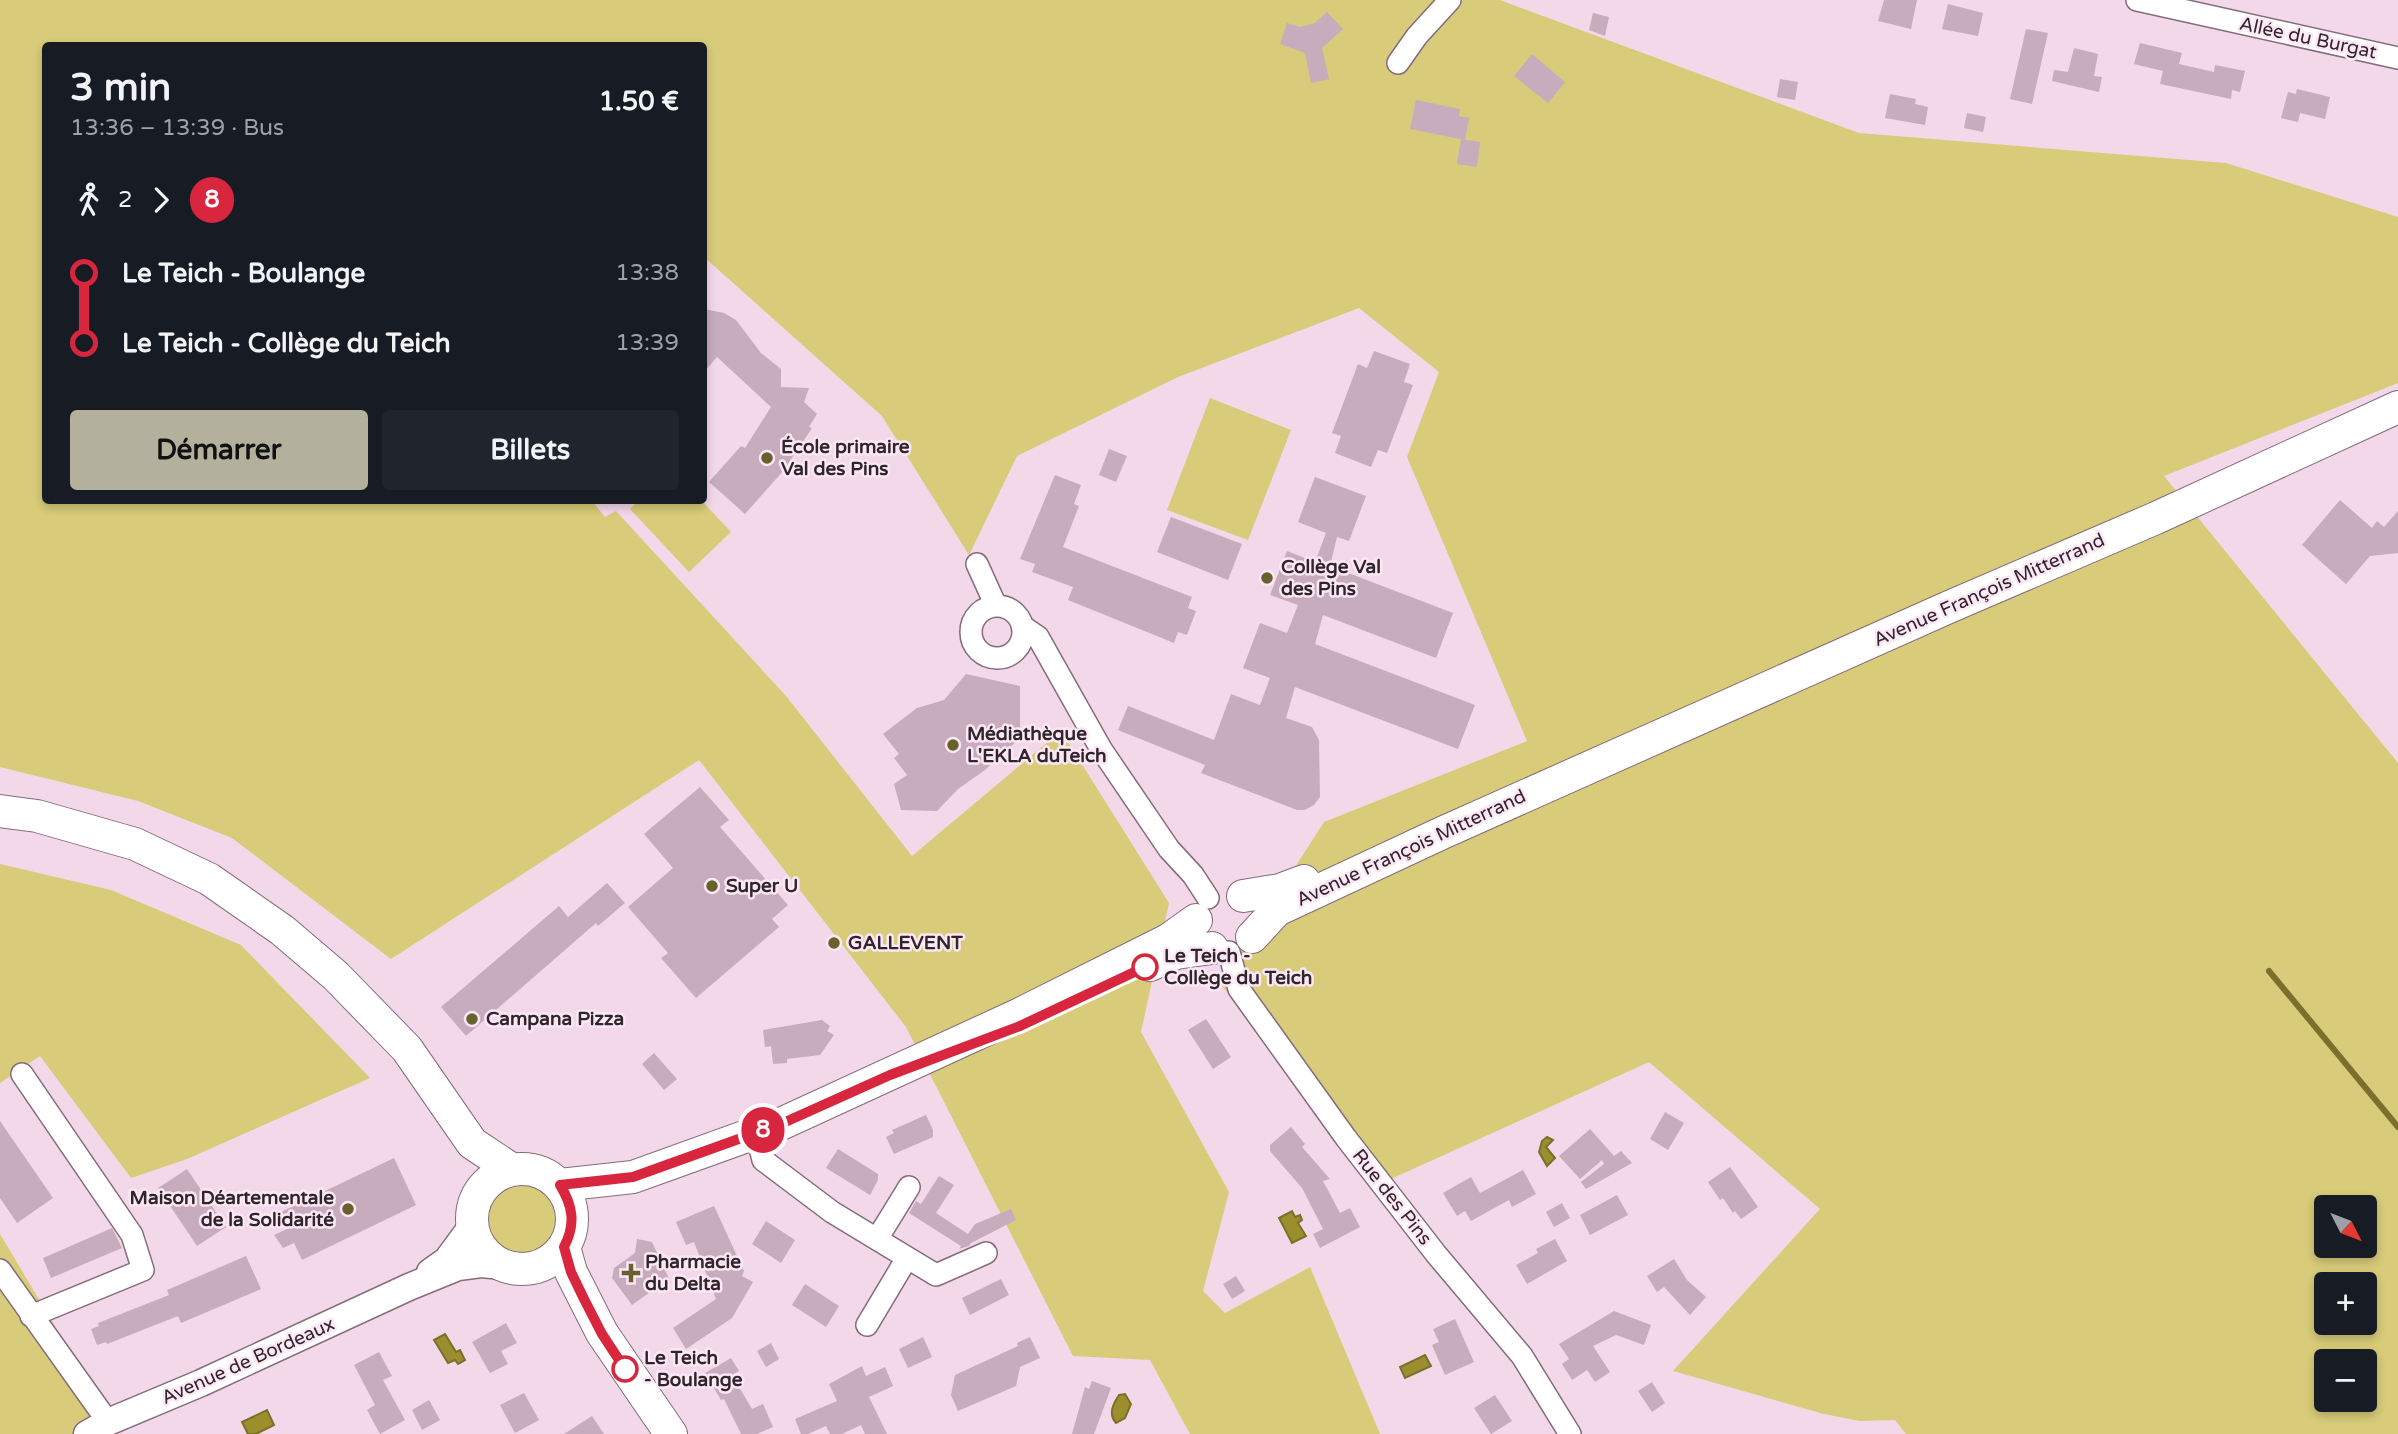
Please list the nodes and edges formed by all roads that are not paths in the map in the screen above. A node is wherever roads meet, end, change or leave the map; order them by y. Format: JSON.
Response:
{"nodes":[{"id":1,"x":1450,"y":0,"type":"edge"},
{"id":2,"x":2137,"y":0,"type":"edge"},
{"id":3,"x":2398,"y":58,"type":"edge"},
{"id":4,"x":1398,"y":63,"type":"dead end"},
{"id":5,"x":2398,"y":407,"type":"edge"},
{"id":6,"x":977,"y":564,"type":"dead end"},
{"id":7,"x":996,"y":606,"type":"junction"},
{"id":8,"x":1022,"y":626,"type":"junction"},
{"id":9,"x":1014,"y":651,"type":"junction"},
{"id":10,"x":1056,"y":672,"type":"junction"},
{"id":11,"x":1578,"y":772,"type":"junction"},
{"id":12,"x":0,"y":811,"type":"edge"},
{"id":13,"x":1243,"y":896,"type":"junction"},
{"id":14,"x":1202,"y":909,"type":"junction"},
{"id":15,"x":1231,"y":946,"type":"junction"},
{"id":16,"x":22,"y":1074,"type":"dead end"},
{"id":17,"x":890,"y":1075,"type":"junction"},
{"id":18,"x":756,"y":1132,"type":"junction"},
{"id":19,"x":472,"y":1143,"type":"junction"},
{"id":20,"x":511,"y":1169,"type":"junction"},
{"id":21,"x":909,"y":1187,"type":"dead end"},
{"id":22,"x":480,"y":1190,"type":"junction"},
{"id":23,"x":566,"y":1199,"type":"junction"},
{"id":24,"x":472,"y":1226,"type":"junction"},
{"id":25,"x":877,"y":1239,"type":"junction"},
{"id":26,"x":986,"y":1253,"type":"dead end"},
{"id":27,"x":552,"y":1257,"type":"junction"},
{"id":28,"x":907,"y":1258,"type":"junction"},
{"id":29,"x":503,"y":1266,"type":"junction"},
{"id":30,"x":0,"y":1270,"type":"edge"},
{"id":31,"x":409,"y":1287,"type":"junction"},
{"id":32,"x":31,"y":1316,"type":"junction"},
{"id":33,"x":867,"y":1325,"type":"dead end"},
{"id":34,"x":98,"y":1428,"type":"edge"},
{"id":35,"x":671,"y":1434,"type":"edge"},
{"id":36,"x":1570,"y":1434,"type":"edge"}],
"edges":[{"from":1,"to":4,"type":"street"},
{"from":2,"to":3,"type":"street","name":"Allée du Burgat"},
{"from":5,"to":11,"type":"main road","name":"Avenue François Mitterrand"},
{"from":6,"to":7,"type":"street"},
{"from":7,"to":8,"type":"street"},
{"from":7,"to":9,"type":"street"},
{"from":8,"to":9,"type":"street"},
{"from":8,"to":10,"type":"street"},
{"from":9,"to":10,"type":"street"},
{"from":10,"to":14,"type":"street"},
{"from":11,"to":13,"type":"main road","name":"Avenue François Mitterrand"},
{"from":11,"to":15,"type":"main road","name":"Avenue François Mitterrand"},
{"from":12,"to":19,"type":"main road"},
{"from":13,"to":14,"type":"main road"},
{"from":13,"to":15,"type":"main road"},
{"from":14,"to":15,"type":"main road"},
{"from":14,"to":17,"type":"main road"},
{"from":15,"to":17,"type":"main road"},
{"from":15,"to":36,"type":"street","name":"Rue des Pins"},
{"from":16,"to":32,"type":"street"},
{"from":17,"to":18,"type":"main road"},
{"from":18,"to":23,"type":"main road"},
{"from":18,"to":25,"type":"street"},
{"from":19,"to":20,"type":"main road"},
{"from":19,"to":22,"type":"main road"},
{"from":20,"to":22,"type":"main road"},
{"from":20,"to":23,"type":"main road"},
{"from":21,"to":25,"type":"street"},
{"from":22,"to":24,"type":"main road"},
{"from":23,"to":27,"type":"main road"},
{"from":24,"to":29,"type":"main road"},
{"from":24,"to":31,"type":"street","name":"Avenue de Bordeaux"},
{"from":25,"to":28,"type":"street"},
{"from":26,"to":28,"type":"street"},
{"from":27,"to":29,"type":"main road"},
{"from":27,"to":35,"type":"main road"},
{"from":28,"to":33,"type":"street"},
{"from":29,"to":31,"type":"street","name":"Avenue de Bordeaux"},
{"from":30,"to":32,"type":"street"},
{"from":31,"to":34,"type":"street","name":"Avenue de Bordeaux"},
{"from":32,"to":34,"type":"street"}]}
